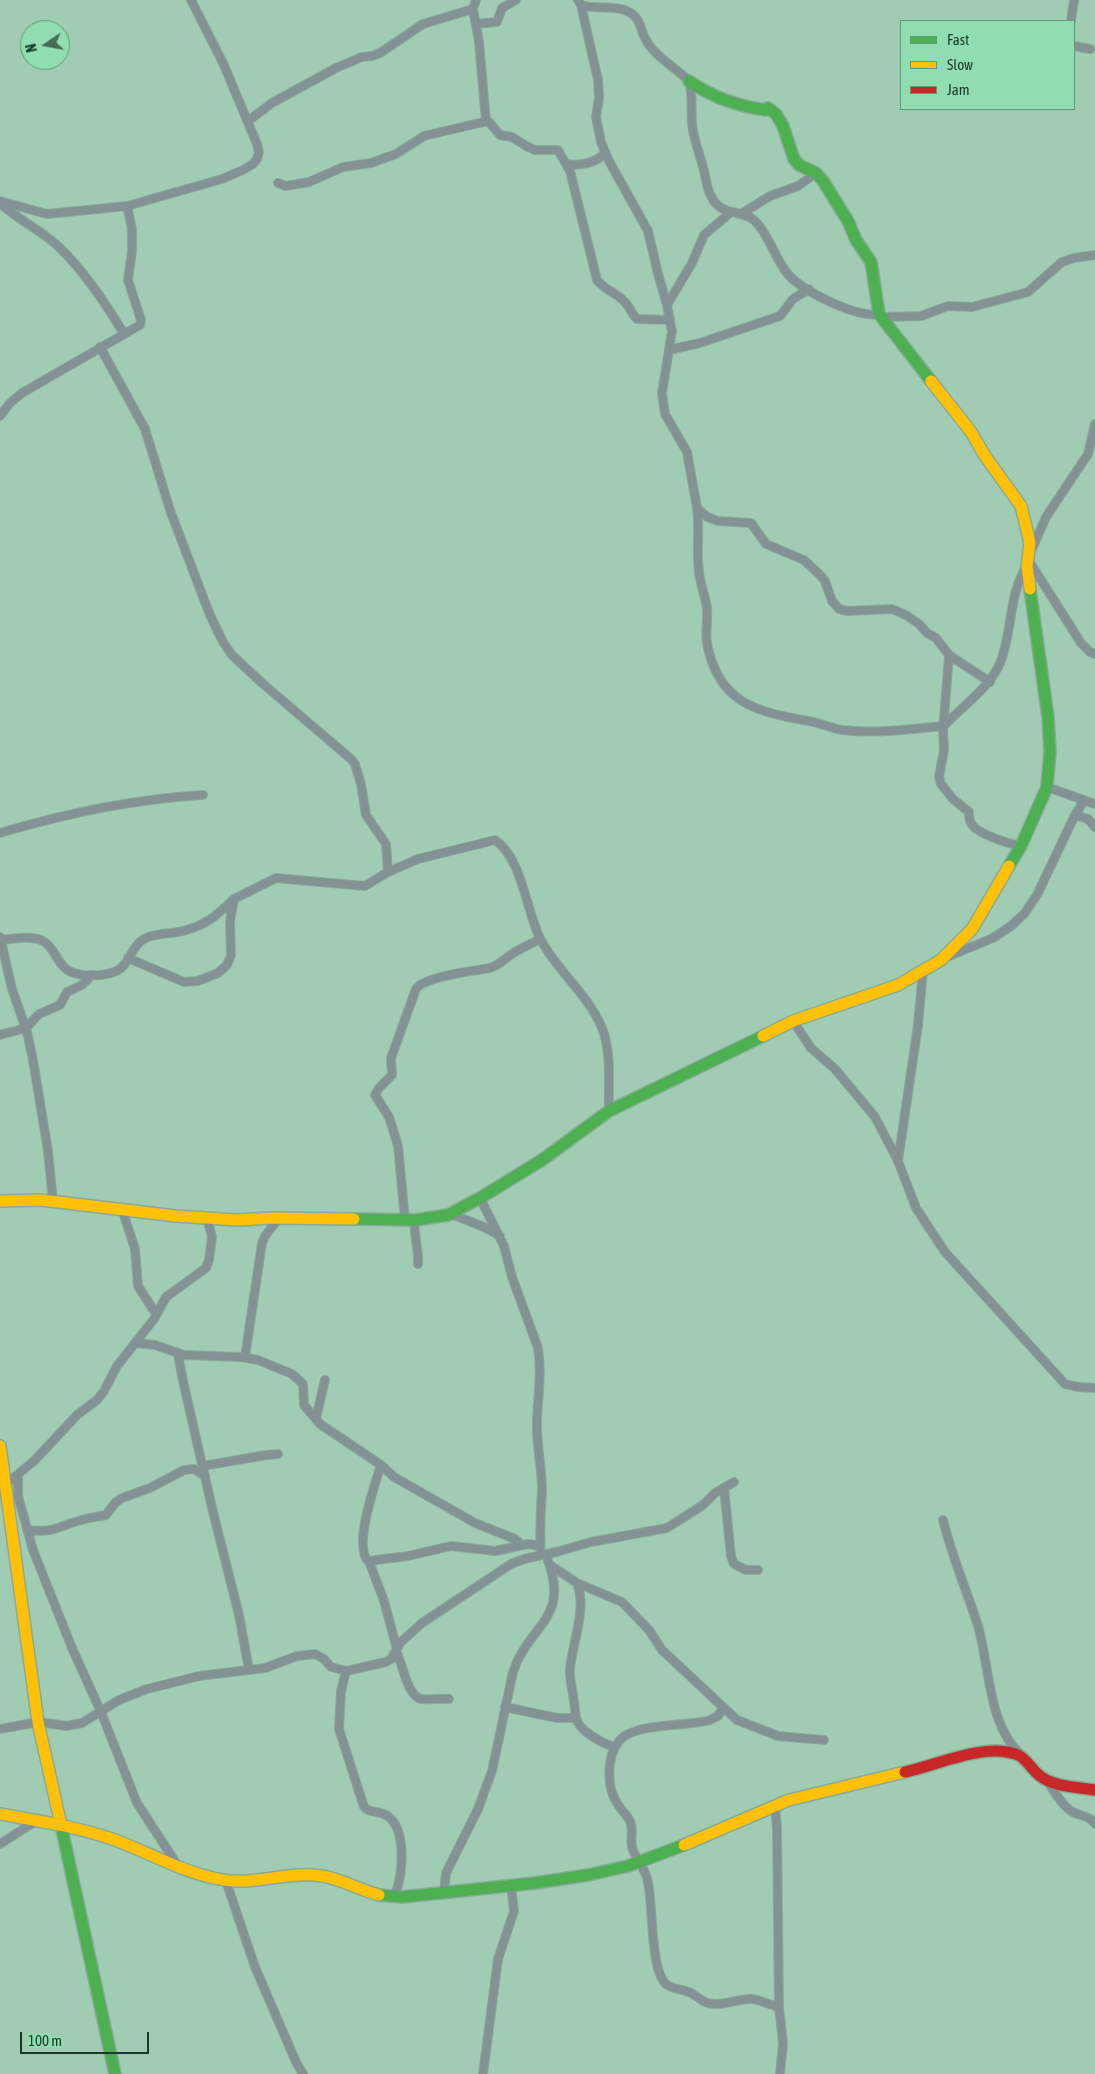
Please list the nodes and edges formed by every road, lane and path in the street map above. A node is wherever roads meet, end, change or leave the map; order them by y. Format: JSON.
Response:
{"nodes":[{"id":1,"x":191,"y":0,"type":"edge"},
{"id":2,"x":476,"y":0,"type":"edge"},
{"id":3,"x":516,"y":0,"type":"edge"},
{"id":4,"x":1074,"y":0,"type":"edge"},
{"id":5,"x":579,"y":2,"type":"edge"},
{"id":6,"x":473,"y":9,"type":"junction"},
{"id":7,"x":1071,"y":20,"type":"edge"},
{"id":8,"x":476,"y":24,"type":"junction"},
{"id":9,"x":1075,"y":46,"type":"edge"},
{"id":10,"x":1090,"y":49,"type":"dead end"},
{"id":11,"x":689,"y":81,"type":"junction"},
{"id":12,"x":248,"y":121,"type":"junction"},
{"id":13,"x":486,"y":121,"type":"junction"},
{"id":14,"x":605,"y":152,"type":"junction"},
{"id":15,"x":567,"y":164,"type":"junction"},
{"id":16,"x":816,"y":173,"type":"junction"},
{"id":17,"x":278,"y":183,"type":"dead end"},
{"id":18,"x":0,"y":202,"type":"edge"},
{"id":19,"x":127,"y":206,"type":"junction"},
{"id":20,"x":730,"y":213,"type":"junction"},
{"id":21,"x":741,"y":214,"type":"junction"},
{"id":22,"x":1095,"y":255,"type":"edge"},
{"id":23,"x":810,"y":289,"type":"junction"},
{"id":24,"x":667,"y":305,"type":"junction"},
{"id":25,"x":879,"y":314,"type":"junction"},
{"id":26,"x":670,"y":320,"type":"junction"},
{"id":27,"x":126,"y":334,"type":"junction"},
{"id":28,"x":100,"y":348,"type":"junction"},
{"id":29,"x":669,"y":350,"type":"junction"},
{"id":30,"x":0,"y":416,"type":"edge"},
{"id":31,"x":1095,"y":424,"type":"edge"},
{"id":32,"x":697,"y":508,"type":"junction"},
{"id":33,"x":1028,"y":560,"type":"junction"},
{"id":34,"x":1095,"y":654,"type":"edge"},
{"id":35,"x":949,"y":655,"type":"junction"},
{"id":36,"x":990,"y":682,"type":"junction"},
{"id":37,"x":944,"y":726,"type":"junction"},
{"id":38,"x":1047,"y":787,"type":"junction"},
{"id":39,"x":203,"y":795,"type":"dead end"},
{"id":40,"x":1084,"y":801,"type":"junction"},
{"id":41,"x":1095,"y":804,"type":"edge"},
{"id":42,"x":1075,"y":815,"type":"junction"},
{"id":43,"x":1095,"y":827,"type":"edge"},
{"id":44,"x":0,"y":833,"type":"edge"},
{"id":45,"x":1021,"y":846,"type":"junction"},
{"id":46,"x":388,"y":872,"type":"junction"},
{"id":47,"x":234,"y":899,"type":"junction"},
{"id":48,"x":0,"y":938,"type":"edge"},
{"id":49,"x":540,"y":939,"type":"junction"},
{"id":50,"x":128,"y":958,"type":"junction"},
{"id":51,"x":941,"y":960,"type":"junction"},
{"id":52,"x":923,"y":971,"type":"junction"},
{"id":53,"x":92,"y":974,"type":"junction"},
{"id":54,"x":793,"y":1021,"type":"junction"},
{"id":55,"x":26,"y":1028,"type":"junction"},
{"id":56,"x":0,"y":1036,"type":"edge"},
{"id":57,"x":609,"y":1111,"type":"junction"},
{"id":58,"x":898,"y":1161,"type":"junction"},
{"id":59,"x":480,"y":1198,"type":"junction"},
{"id":60,"x":0,"y":1201,"type":"edge"},
{"id":61,"x":53,"y":1201,"type":"junction"},
{"id":62,"x":122,"y":1209,"type":"junction"},
{"id":63,"x":452,"y":1214,"type":"junction"},
{"id":64,"x":207,"y":1218,"type":"junction"},
{"id":65,"x":279,"y":1218,"type":"junction"},
{"id":66,"x":410,"y":1220,"type":"junction"},
{"id":67,"x":500,"y":1236,"type":"junction"},
{"id":68,"x":418,"y":1264,"type":"dead end"},
{"id":69,"x":156,"y":1314,"type":"junction"},
{"id":70,"x":135,"y":1343,"type":"junction"},
{"id":71,"x":178,"y":1354,"type":"junction"},
{"id":72,"x":245,"y":1357,"type":"junction"},
{"id":73,"x":325,"y":1380,"type":"dead end"},
{"id":74,"x":1095,"y":1388,"type":"edge"},
{"id":75,"x":316,"y":1418,"type":"junction"},
{"id":76,"x":0,"y":1446,"type":"edge"},
{"id":77,"x":278,"y":1454,"type":"dead end"},
{"id":78,"x":381,"y":1465,"type":"junction"},
{"id":79,"x":203,"y":1466,"type":"junction"},
{"id":80,"x":18,"y":1475,"type":"junction"},
{"id":81,"x":205,"y":1476,"type":"junction"},
{"id":82,"x":734,"y":1482,"type":"dead end"},
{"id":83,"x":6,"y":1484,"type":"junction"},
{"id":84,"x":724,"y":1488,"type":"junction"},
{"id":85,"x":943,"y":1520,"type":"dead end"},
{"id":86,"x":27,"y":1530,"type":"junction"},
{"id":87,"x":522,"y":1545,"type":"junction"},
{"id":88,"x":540,"y":1546,"type":"junction"},
{"id":89,"x":544,"y":1555,"type":"junction"},
{"id":90,"x":369,"y":1561,"type":"junction"},
{"id":91,"x":550,"y":1564,"type":"junction"},
{"id":92,"x":758,"y":1570,"type":"dead end"},
{"id":93,"x":577,"y":1583,"type":"junction"},
{"id":94,"x":397,"y":1650,"type":"junction"},
{"id":95,"x":248,"y":1670,"type":"junction"},
{"id":96,"x":346,"y":1671,"type":"junction"},
{"id":97,"x":449,"y":1699,"type":"dead end"},
{"id":98,"x":506,"y":1707,"type":"junction"},
{"id":99,"x":723,"y":1708,"type":"junction"},
{"id":100,"x":101,"y":1712,"type":"junction"},
{"id":101,"x":576,"y":1718,"type":"junction"},
{"id":102,"x":38,"y":1722,"type":"junction"},
{"id":103,"x":0,"y":1729,"type":"edge"},
{"id":104,"x":824,"y":1740,"type":"dead end"},
{"id":105,"x":615,"y":1747,"type":"junction"},
{"id":106,"x":1026,"y":1762,"type":"junction"},
{"id":107,"x":1047,"y":1780,"type":"junction"},
{"id":108,"x":1095,"y":1790,"type":"edge"},
{"id":109,"x":775,"y":1807,"type":"junction"},
{"id":110,"x":0,"y":1814,"type":"edge"},
{"id":111,"x":36,"y":1821,"type":"junction"},
{"id":112,"x":1095,"y":1824,"type":"edge"},
{"id":113,"x":61,"y":1826,"type":"junction"},
{"id":114,"x":0,"y":1844,"type":"edge"},
{"id":115,"x":640,"y":1861,"type":"junction"},
{"id":116,"x":180,"y":1869,"type":"junction"},
{"id":117,"x":226,"y":1880,"type":"junction"},
{"id":118,"x":511,"y":1886,"type":"junction"},
{"id":119,"x":444,"y":1892,"type":"junction"},
{"id":120,"x":394,"y":1897,"type":"junction"},
{"id":121,"x":779,"y":2007,"type":"junction"},
{"id":122,"x":115,"y":2074,"type":"edge"},
{"id":123,"x":303,"y":2074,"type":"edge"},
{"id":124,"x":484,"y":2074,"type":"edge"},
{"id":125,"x":780,"y":2074,"type":"edge"}],
"edges":[{"from":1,"to":12,"type":"street"},
{"from":2,"to":6,"type":"street"},
{"from":3,"to":8,"type":"street"},
{"from":4,"to":7,"type":"street"},
{"from":5,"to":11,"type":"street"},
{"from":5,"to":14,"type":"street"},
{"from":6,"to":8,"type":"street"},
{"from":6,"to":12,"type":"street"},
{"from":8,"to":13,"type":"street"},
{"from":9,"to":10,"type":"street"},
{"from":11,"to":16,"type":"street"},
{"from":11,"to":20,"type":"street"},
{"from":12,"to":19,"type":"street"},
{"from":13,"to":15,"type":"street"},
{"from":13,"to":17,"type":"street"},
{"from":14,"to":15,"type":"street"},
{"from":14,"to":24,"type":"street"},
{"from":15,"to":26,"type":"street"},
{"from":16,"to":21,"type":"street"},
{"from":16,"to":25,"type":"street"},
{"from":18,"to":19,"type":"street"},
{"from":18,"to":27,"type":"street"},
{"from":19,"to":27,"type":"street"},
{"from":20,"to":21,"type":"street"},
{"from":20,"to":24,"type":"street"},
{"from":21,"to":23,"type":"street"},
{"from":22,"to":25,"type":"street"},
{"from":23,"to":25,"type":"street"},
{"from":23,"to":29,"type":"street"},
{"from":24,"to":26,"type":"street"},
{"from":25,"to":33,"type":"street"},
{"from":26,"to":29,"type":"street"},
{"from":27,"to":28,"type":"street"},
{"from":28,"to":30,"type":"street"},
{"from":28,"to":46,"type":"street"},
{"from":29,"to":32,"type":"street"},
{"from":31,"to":33,"type":"street"},
{"from":32,"to":35,"type":"street"},
{"from":32,"to":37,"type":"street"},
{"from":33,"to":34,"type":"street"},
{"from":33,"to":36,"type":"street"},
{"from":33,"to":38,"type":"street"},
{"from":35,"to":36,"type":"street"},
{"from":35,"to":37,"type":"street"},
{"from":36,"to":37,"type":"street"},
{"from":37,"to":45,"type":"street"},
{"from":38,"to":40,"type":"street"},
{"from":38,"to":45,"type":"street"},
{"from":39,"to":44,"type":"street"},
{"from":40,"to":41,"type":"street"},
{"from":40,"to":42,"type":"street"},
{"from":42,"to":43,"type":"street"},
{"from":42,"to":51,"type":"street"},
{"from":45,"to":51,"type":"street"},
{"from":46,"to":47,"type":"street"},
{"from":46,"to":49,"type":"street"},
{"from":47,"to":50,"type":"street"},
{"from":47,"to":50,"type":"street"},
{"from":48,"to":53,"type":"street"},
{"from":48,"to":55,"type":"street"},
{"from":49,"to":57,"type":"street"},
{"from":49,"to":66,"type":"street"},
{"from":50,"to":53,"type":"street"},
{"from":51,"to":52,"type":"street"},
{"from":52,"to":54,"type":"street"},
{"from":52,"to":58,"type":"street"},
{"from":53,"to":55,"type":"street"},
{"from":54,"to":57,"type":"street"},
{"from":54,"to":58,"type":"street"},
{"from":55,"to":56,"type":"street"},
{"from":55,"to":61,"type":"street"},
{"from":57,"to":59,"type":"street"},
{"from":58,"to":74,"type":"street"},
{"from":59,"to":63,"type":"street"},
{"from":59,"to":67,"type":"street"},
{"from":60,"to":61,"type":"street"},
{"from":61,"to":62,"type":"street"},
{"from":62,"to":64,"type":"street"},
{"from":62,"to":69,"type":"street"},
{"from":63,"to":66,"type":"street"},
{"from":63,"to":67,"type":"street"},
{"from":64,"to":65,"type":"street"},
{"from":64,"to":69,"type":"street"},
{"from":65,"to":66,"type":"street"},
{"from":65,"to":72,"type":"street"},
{"from":66,"to":68,"type":"street"},
{"from":67,"to":88,"type":"street"},
{"from":69,"to":70,"type":"street"},
{"from":70,"to":71,"type":"street"},
{"from":70,"to":80,"type":"street"},
{"from":71,"to":72,"type":"street"},
{"from":71,"to":79,"type":"street"},
{"from":72,"to":75,"type":"street"},
{"from":73,"to":75,"type":"street"},
{"from":75,"to":78,"type":"street"},
{"from":76,"to":83,"type":"street"},
{"from":77,"to":79,"type":"street"},
{"from":78,"to":87,"type":"street"},
{"from":78,"to":90,"type":"street"},
{"from":79,"to":81,"type":"street"},
{"from":80,"to":83,"type":"street"},
{"from":80,"to":86,"type":"street"},
{"from":81,"to":86,"type":"street"},
{"from":81,"to":95,"type":"street"},
{"from":82,"to":84,"type":"street"},
{"from":83,"to":102,"type":"street"},
{"from":84,"to":89,"type":"street"},
{"from":84,"to":92,"type":"street"},
{"from":85,"to":106,"type":"street"},
{"from":86,"to":100,"type":"street"},
{"from":87,"to":88,"type":"street"},
{"from":87,"to":90,"type":"street"},
{"from":88,"to":89,"type":"street"},
{"from":89,"to":91,"type":"street"},
{"from":89,"to":94,"type":"street"},
{"from":90,"to":94,"type":"street"},
{"from":91,"to":93,"type":"street"},
{"from":91,"to":98,"type":"street"},
{"from":93,"to":99,"type":"street"},
{"from":93,"to":101,"type":"street"},
{"from":94,"to":96,"type":"street"},
{"from":94,"to":97,"type":"street"},
{"from":95,"to":96,"type":"street"},
{"from":95,"to":100,"type":"street"},
{"from":96,"to":120,"type":"street"},
{"from":98,"to":101,"type":"street"},
{"from":98,"to":119,"type":"street"},
{"from":99,"to":104,"type":"street"},
{"from":99,"to":105,"type":"street"},
{"from":100,"to":102,"type":"street"},
{"from":100,"to":116,"type":"street"},
{"from":101,"to":105,"type":"street"},
{"from":102,"to":103,"type":"street"},
{"from":102,"to":113,"type":"street"},
{"from":105,"to":115,"type":"street"},
{"from":106,"to":107,"type":"street"},
{"from":106,"to":109,"type":"street"},
{"from":107,"to":108,"type":"street"},
{"from":107,"to":112,"type":"street"},
{"from":109,"to":115,"type":"street"},
{"from":109,"to":121,"type":"street"},
{"from":110,"to":111,"type":"street"},
{"from":111,"to":113,"type":"street"},
{"from":111,"to":114,"type":"street"},
{"from":113,"to":116,"type":"street"},
{"from":113,"to":122,"type":"street"},
{"from":115,"to":118,"type":"street"},
{"from":115,"to":121,"type":"street"},
{"from":116,"to":117,"type":"street"},
{"from":117,"to":120,"type":"street"},
{"from":117,"to":123,"type":"street"},
{"from":118,"to":119,"type":"street"},
{"from":118,"to":124,"type":"street"},
{"from":119,"to":120,"type":"street"},
{"from":121,"to":125,"type":"street"}]}
